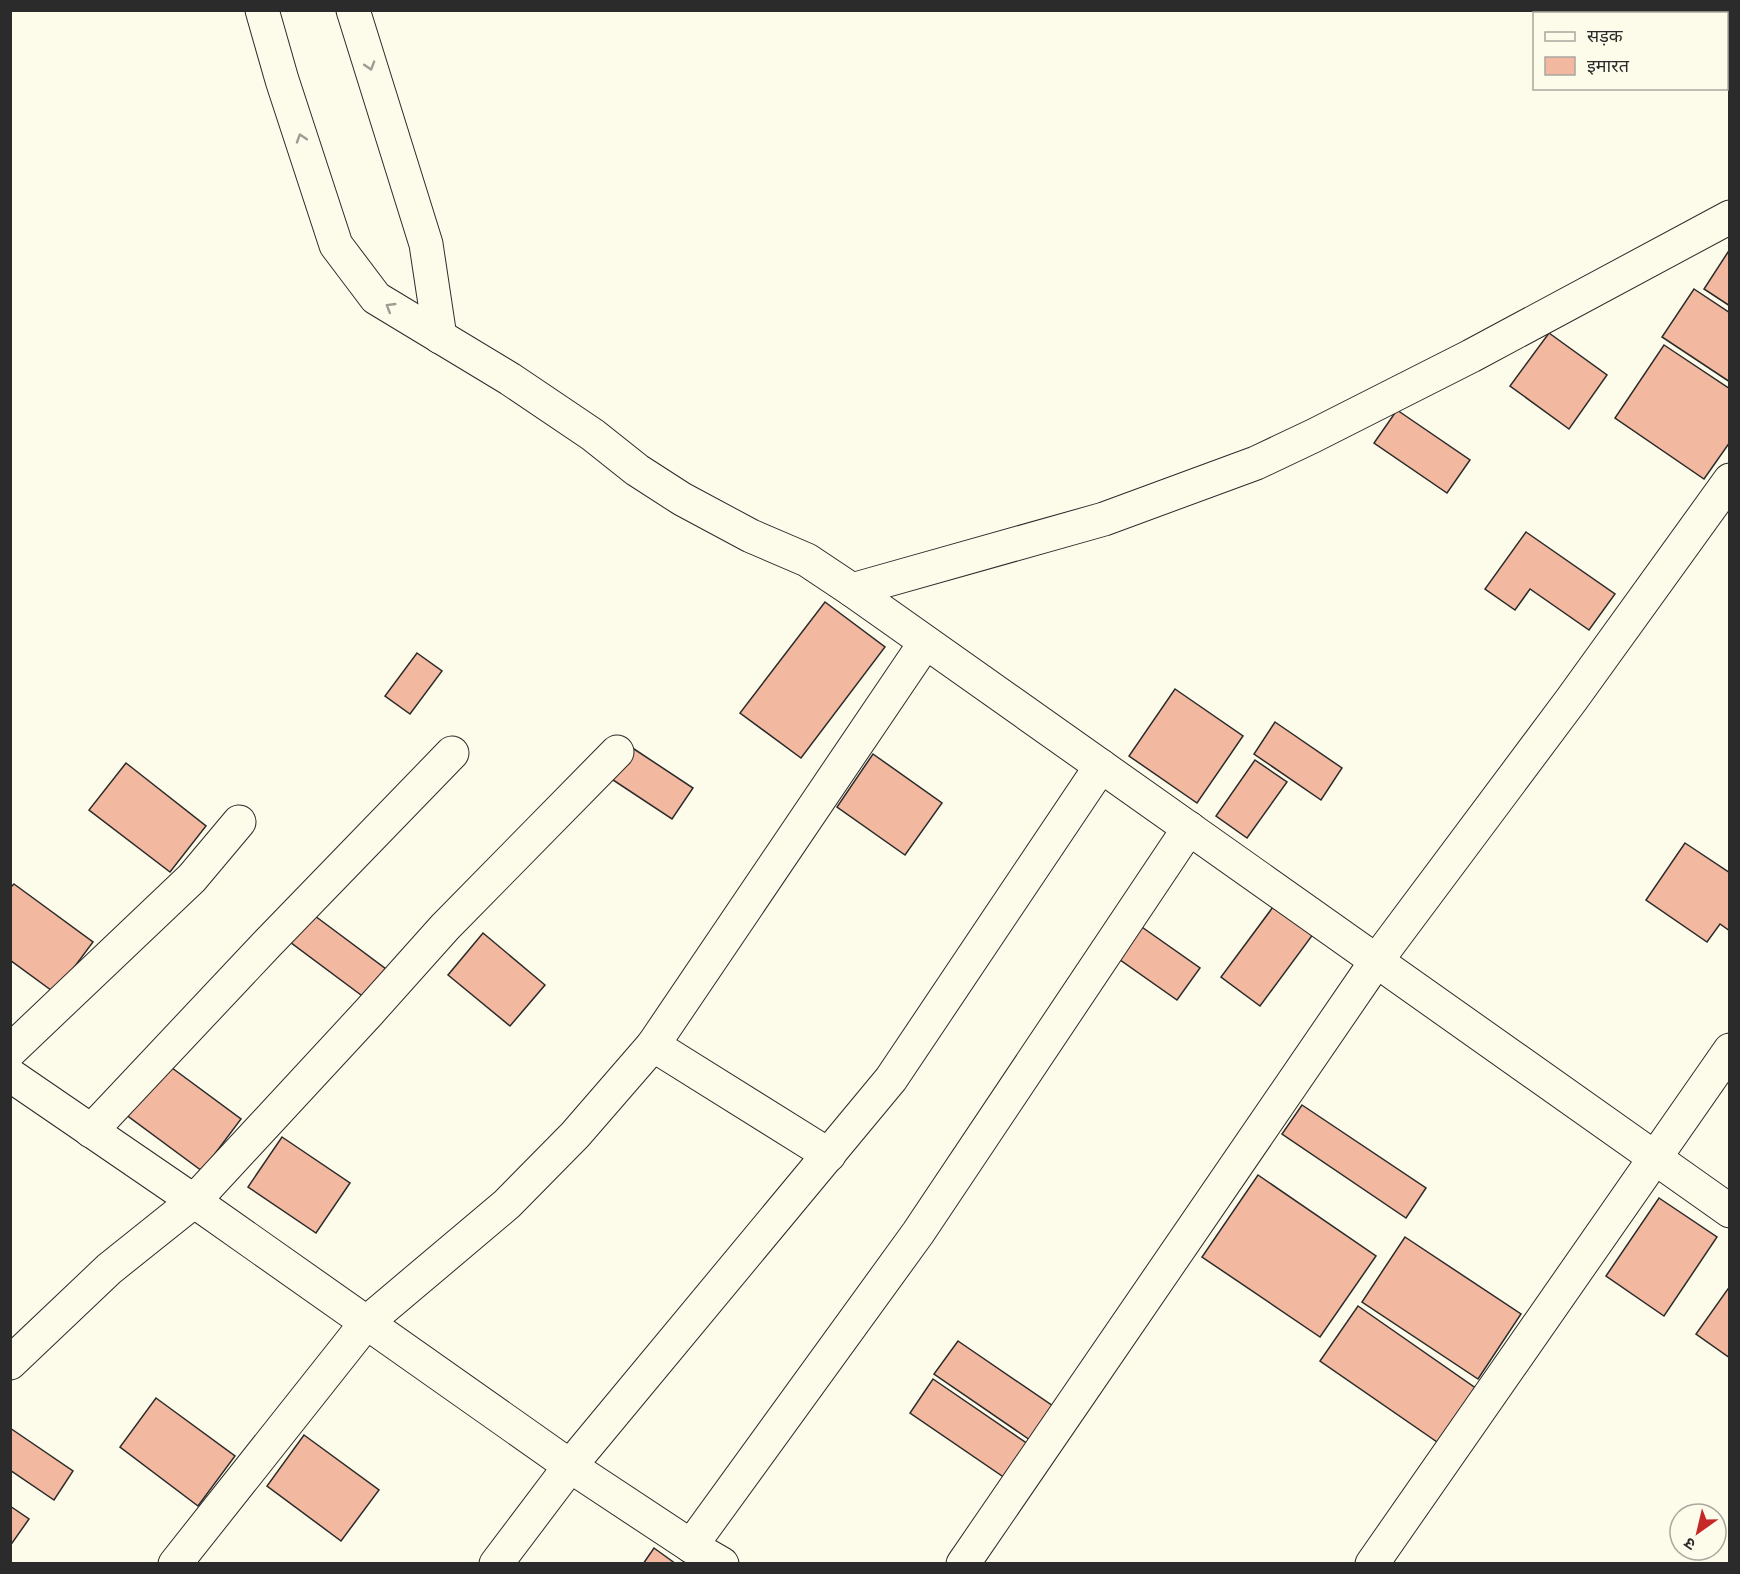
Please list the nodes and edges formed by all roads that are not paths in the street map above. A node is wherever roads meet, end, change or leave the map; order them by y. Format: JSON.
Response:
{"nodes":[{"id":1,"x":262,"y":10,"type":"edge"},
{"id":2,"x":353,"y":10,"type":"edge"},
{"id":3,"x":1730,"y":218,"type":"edge"},
{"id":4,"x":440,"y":337,"type":"junction"},
{"id":5,"x":1730,"y":480,"type":"edge"},
{"id":6,"x":852,"y":590,"type":"junction"},
{"id":7,"x":925,"y":643,"type":"junction"},
{"id":8,"x":617,"y":752,"type":"dead end"},
{"id":9,"x":452,"y":753,"type":"dead end"},
{"id":10,"x":1101,"y":766,"type":"junction"},
{"id":11,"x":239,"y":822,"type":"dead end"},
{"id":12,"x":1189,"y":828,"type":"junction"},
{"id":13,"x":1377,"y":960,"type":"junction"},
{"id":14,"x":653,"y":1045,"type":"junction"},
{"id":15,"x":1730,"y":1050,"type":"edge"},
{"id":16,"x":10,"y":1051,"type":"edge"},
{"id":17,"x":10,"y":1075,"type":"edge"},
{"id":18,"x":91,"y":1131,"type":"junction"},
{"id":19,"x":829,"y":1155,"type":"junction"},
{"id":20,"x":1656,"y":1158,"type":"junction"},
{"id":21,"x":194,"y":1201,"type":"junction"},
{"id":22,"x":1730,"y":1211,"type":"edge"},
{"id":23,"x":366,"y":1323,"type":"junction"},
{"id":24,"x":10,"y":1363,"type":"edge"},
{"id":25,"x":570,"y":1466,"type":"junction"},
{"id":26,"x":691,"y":1546,"type":"junction"},
{"id":27,"x":175,"y":1563,"type":"edge"},
{"id":28,"x":496,"y":1563,"type":"edge"},
{"id":29,"x":722,"y":1563,"type":"edge"},
{"id":30,"x":963,"y":1563,"type":"edge"},
{"id":31,"x":1372,"y":1563,"type":"edge"}],
"edges":[{"from":4,"to":1,"type":"street","one_way":true},
{"from":2,"to":4,"type":"street","one_way":true},
{"from":3,"to":6,"type":"street"},
{"from":4,"to":6,"type":"street"},
{"from":5,"to":13,"type":"street"},
{"from":6,"to":7,"type":"street"},
{"from":7,"to":10,"type":"street"},
{"from":7,"to":14,"type":"street"},
{"from":8,"to":21,"type":"street"},
{"from":9,"to":18,"type":"street"},
{"from":10,"to":12,"type":"street"},
{"from":10,"to":19,"type":"street"},
{"from":11,"to":16,"type":"street"},
{"from":12,"to":13,"type":"street"},
{"from":12,"to":26,"type":"street"},
{"from":13,"to":20,"type":"street"},
{"from":13,"to":30,"type":"street"},
{"from":14,"to":19,"type":"street"},
{"from":14,"to":23,"type":"street"},
{"from":15,"to":20,"type":"street"},
{"from":17,"to":18,"type":"street"},
{"from":18,"to":21,"type":"street"},
{"from":19,"to":25,"type":"street"},
{"from":20,"to":22,"type":"street"},
{"from":20,"to":31,"type":"street"},
{"from":21,"to":23,"type":"street"},
{"from":21,"to":24,"type":"street"},
{"from":23,"to":25,"type":"street"},
{"from":23,"to":27,"type":"street"},
{"from":25,"to":26,"type":"street"},
{"from":25,"to":28,"type":"street"},
{"from":26,"to":29,"type":"street"}]}
